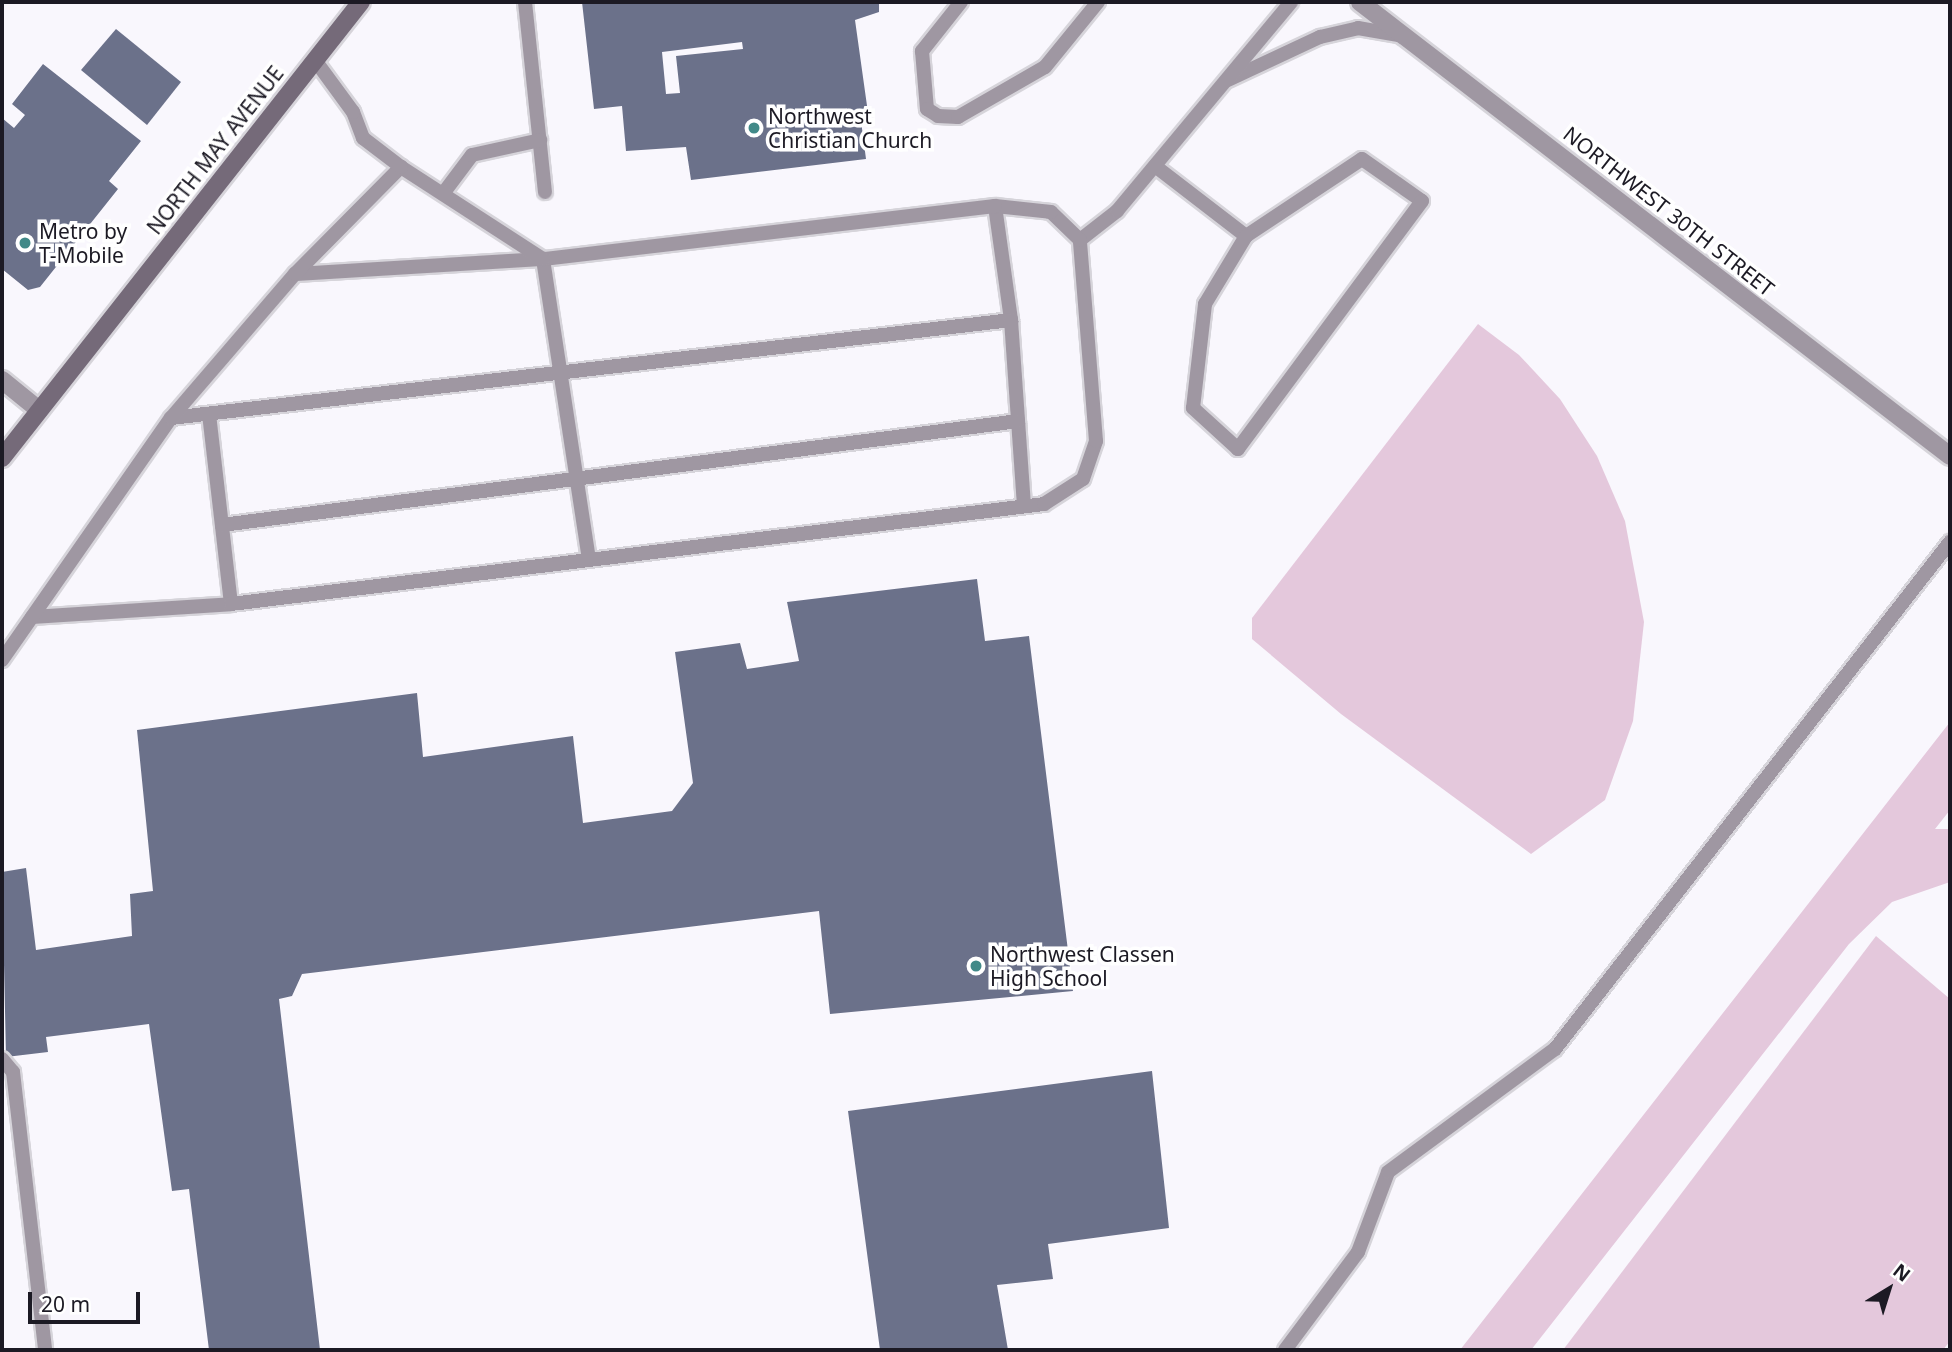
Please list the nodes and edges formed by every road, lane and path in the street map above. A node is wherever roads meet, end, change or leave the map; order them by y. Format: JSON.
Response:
{"nodes":[{"id":1,"x":361,"y":2,"type":"edge"},
{"id":2,"x":525,"y":2,"type":"edge"},
{"id":3,"x":961,"y":2,"type":"edge"},
{"id":4,"x":1098,"y":2,"type":"edge"},
{"id":5,"x":1291,"y":2,"type":"edge"},
{"id":6,"x":1360,"y":2,"type":"edge"},
{"id":7,"x":1405,"y":36,"type":"junction"},
{"id":8,"x":315,"y":60,"type":"junction"},
{"id":9,"x":1225,"y":81,"type":"junction"},
{"id":10,"x":540,"y":140,"type":"junction"},
{"id":11,"x":1155,"y":166,"type":"junction"},
{"id":12,"x":401,"y":167,"type":"junction"},
{"id":13,"x":445,"y":191,"type":"junction"},
{"id":14,"x":545,"y":192,"type":"dead end"},
{"id":15,"x":995,"y":206,"type":"junction"},
{"id":16,"x":1246,"y":236,"type":"junction"},
{"id":17,"x":1080,"y":240,"type":"junction"},
{"id":18,"x":543,"y":258,"type":"junction"},
{"id":19,"x":295,"y":274,"type":"junction"},
{"id":20,"x":1011,"y":320,"type":"junction"},
{"id":21,"x":560,"y":373,"type":"junction"},
{"id":22,"x":2,"y":380,"type":"edge"},
{"id":23,"x":39,"y":410,"type":"junction"},
{"id":24,"x":209,"y":414,"type":"junction"},
{"id":25,"x":171,"y":418,"type":"junction"},
{"id":26,"x":1018,"y":421,"type":"junction"},
{"id":27,"x":1950,"y":456,"type":"edge"},
{"id":28,"x":2,"y":458,"type":"edge"},
{"id":29,"x":576,"y":478,"type":"junction"},
{"id":30,"x":1024,"y":506,"type":"junction"},
{"id":31,"x":222,"y":525,"type":"junction"},
{"id":32,"x":1950,"y":542,"type":"edge"},
{"id":33,"x":589,"y":560,"type":"junction"},
{"id":34,"x":231,"y":604,"type":"junction"},
{"id":35,"x":32,"y":617,"type":"junction"},
{"id":36,"x":2,"y":660,"type":"edge"},
{"id":37,"x":2,"y":1059,"type":"edge"},
{"id":38,"x":45,"y":1350,"type":"edge"},
{"id":39,"x":1285,"y":1350,"type":"edge"}],
"edges":[{"from":1,"to":8,"type":"main road","name":"NORTH MAY AVENUE"},
{"from":2,"to":10,"type":"lane"},
{"from":3,"to":4,"type":"lane"},
{"from":5,"to":9,"type":"lane"},
{"from":6,"to":7,"type":"street","name":"NORTHWEST 30TH STREET"},
{"from":7,"to":9,"type":"lane"},
{"from":7,"to":27,"type":"street","name":"NORTHWEST 30TH STREET"},
{"from":8,"to":12,"type":"lane"},
{"from":8,"to":23,"type":"main road","name":"NORTH MAY AVENUE"},
{"from":9,"to":11,"type":"lane"},
{"from":10,"to":13,"type":"lane"},
{"from":10,"to":14,"type":"lane"},
{"from":11,"to":16,"type":"lane"},
{"from":11,"to":17,"type":"lane"},
{"from":12,"to":13,"type":"lane"},
{"from":12,"to":19,"type":"lane"},
{"from":13,"to":18,"type":"lane"},
{"from":15,"to":17,"type":"lane"},
{"from":15,"to":18,"type":"lane"},
{"from":15,"to":20,"type":"lane"},
{"from":16,"to":16,"type":"lane"},
{"from":17,"to":30,"type":"lane"},
{"from":18,"to":19,"type":"lane"},
{"from":18,"to":21,"type":"lane"},
{"from":19,"to":25,"type":"lane"},
{"from":20,"to":21,"type":"lane"},
{"from":20,"to":26,"type":"lane"},
{"from":21,"to":24,"type":"lane"},
{"from":21,"to":29,"type":"lane"},
{"from":22,"to":23,"type":"street"},
{"from":23,"to":28,"type":"main road","name":"NORTH MAY AVENUE"},
{"from":24,"to":25,"type":"lane"},
{"from":24,"to":31,"type":"lane"},
{"from":25,"to":35,"type":"lane"},
{"from":26,"to":29,"type":"lane"},
{"from":26,"to":30,"type":"lane"},
{"from":29,"to":31,"type":"lane"},
{"from":29,"to":33,"type":"lane"},
{"from":30,"to":33,"type":"lane"},
{"from":31,"to":34,"type":"lane"},
{"from":32,"to":39,"type":"lane"},
{"from":33,"to":34,"type":"lane"},
{"from":34,"to":35,"type":"lane"},
{"from":35,"to":36,"type":"lane"},
{"from":37,"to":38,"type":"lane"}]}
